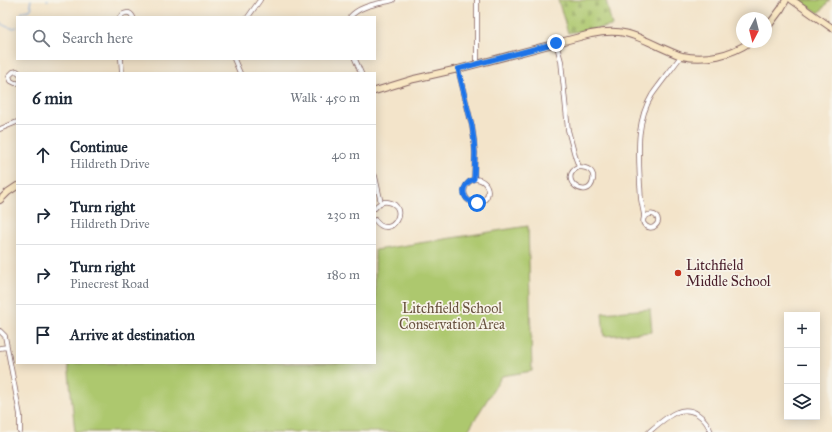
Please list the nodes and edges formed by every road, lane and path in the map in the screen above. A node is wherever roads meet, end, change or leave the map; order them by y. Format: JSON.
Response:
{"nodes":[{"id":1,"x":260,"y":0,"type":"edge"},
{"id":2,"x":393,"y":0,"type":"edge"},
{"id":3,"x":477,"y":0,"type":"edge"},
{"id":4,"x":786,"y":0,"type":"edge"},
{"id":5,"x":792,"y":0,"type":"edge"},
{"id":6,"x":121,"y":16,"type":"edge"},
{"id":7,"x":132,"y":16,"type":"edge"},
{"id":8,"x":249,"y":16,"type":"edge"},
{"id":9,"x":351,"y":16,"type":"edge"},
{"id":10,"x":772,"y":21,"type":"edge"},
{"id":11,"x":832,"y":28,"type":"edge"},
{"id":12,"x":556,"y":43,"type":"junction"},
{"id":13,"x":740,"y":48,"type":"edge"},
{"id":14,"x":681,"y":56,"type":"junction"},
{"id":15,"x":121,"y":60,"type":"edge"},
{"id":16,"x":234,"y":60,"type":"edge"},
{"id":17,"x":355,"y":60,"type":"edge"},
{"id":18,"x":477,"y":64,"type":"junction"},
{"id":19,"x":458,"y":69,"type":"junction"},
{"id":20,"x":18,"y":72,"type":"edge"},
{"id":21,"x":122,"y":72,"type":"edge"},
{"id":22,"x":240,"y":72,"type":"edge"},
{"id":23,"x":361,"y":72,"type":"edge"},
{"id":24,"x":16,"y":83,"type":"edge"},
{"id":25,"x":376,"y":91,"type":"edge"},
{"id":26,"x":16,"y":122,"type":"edge"},
{"id":27,"x":0,"y":129,"type":"edge"},
{"id":28,"x":579,"y":167,"type":"junction"},
{"id":29,"x":474,"y":179,"type":"junction"},
{"id":30,"x":376,"y":180,"type":"edge"},
{"id":31,"x":16,"y":187,"type":"edge"},
{"id":32,"x":0,"y":200,"type":"edge"},
{"id":33,"x":381,"y":203,"type":"junction"},
{"id":34,"x":376,"y":207,"type":"edge"},
{"id":35,"x":645,"y":217,"type":"dead end"},
{"id":36,"x":376,"y":221,"type":"edge"},
{"id":37,"x":0,"y":331,"type":"edge"},
{"id":38,"x":7,"y":346,"type":"junction"},
{"id":39,"x":0,"y":348,"type":"edge"},
{"id":40,"x":20,"y":432,"type":"edge"},
{"id":41,"x":649,"y":432,"type":"edge"},
{"id":42,"x":711,"y":432,"type":"edge"}],
"edges":[{"from":1,"to":8,"type":"street"},
{"from":2,"to":9,"type":"street"},
{"from":3,"to":18,"type":"street"},
{"from":4,"to":10,"type":"street"},
{"from":5,"to":11,"type":"street"},
{"from":6,"to":7,"type":"street"},
{"from":12,"to":14,"type":"street"},
{"from":12,"to":18,"type":"street"},
{"from":12,"to":28,"type":"street"},
{"from":13,"to":14,"type":"street"},
{"from":14,"to":35,"type":"street"},
{"from":15,"to":21,"type":"street"},
{"from":16,"to":22,"type":"street"},
{"from":17,"to":23,"type":"street"},
{"from":18,"to":19,"type":"street"},
{"from":19,"to":25,"type":"street"},
{"from":19,"to":29,"type":"street"},
{"from":20,"to":24,"type":"street"},
{"from":26,"to":27,"type":"street"},
{"from":28,"to":28,"type":"street"},
{"from":29,"to":29,"type":"street"},
{"from":30,"to":33,"type":"street"},
{"from":31,"to":32,"type":"street"},
{"from":33,"to":34,"type":"street"},
{"from":33,"to":36,"type":"street"},
{"from":37,"to":38,"type":"street"},
{"from":38,"to":39,"type":"street"},
{"from":38,"to":40,"type":"street"},
{"from":41,"to":42,"type":"street"}]}
